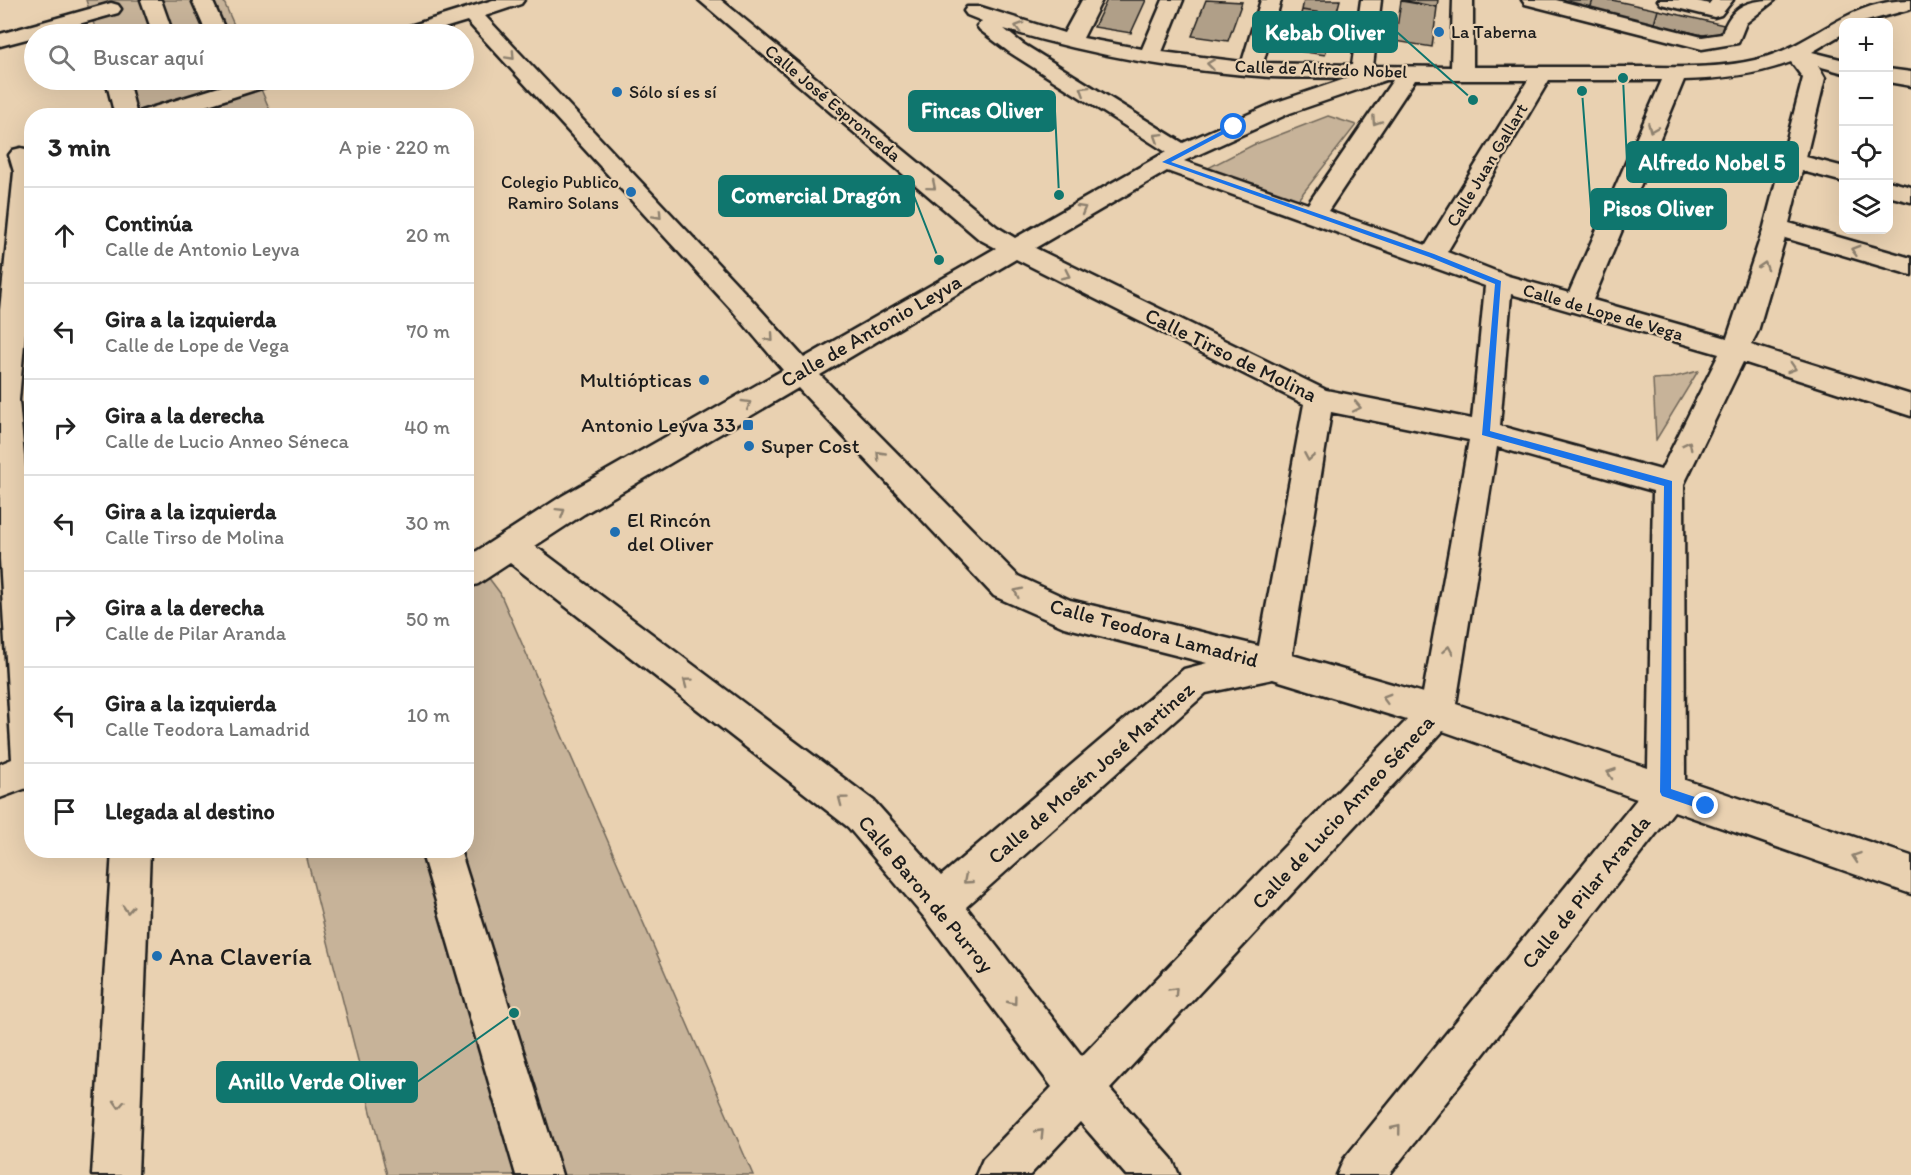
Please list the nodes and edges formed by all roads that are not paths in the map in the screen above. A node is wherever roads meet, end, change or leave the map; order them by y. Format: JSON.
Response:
{"nodes":[{"id":1,"x":151,"y":0,"type":"edge"},
{"id":2,"x":202,"y":0,"type":"edge"},
{"id":3,"x":514,"y":0,"type":"edge"},
{"id":4,"x":709,"y":0,"type":"edge"},
{"id":5,"x":1092,"y":0,"type":"edge"},
{"id":6,"x":1173,"y":0,"type":"edge"},
{"id":7,"x":1271,"y":0,"type":"edge"},
{"id":8,"x":1371,"y":0,"type":"edge"},
{"id":9,"x":1463,"y":0,"type":"edge"},
{"id":10,"x":1532,"y":0,"type":"edge"},
{"id":11,"x":1668,"y":0,"type":"edge"},
{"id":12,"x":1765,"y":0,"type":"edge"},
{"id":13,"x":1911,"y":3,"type":"edge"},
{"id":14,"x":965,"y":5,"type":"edge"},
{"id":15,"x":1718,"y":5,"type":"edge"},
{"id":16,"x":103,"y":7,"type":"edge"},
{"id":17,"x":471,"y":13,"type":"junction"},
{"id":18,"x":1858,"y":18,"type":"edge"},
{"id":19,"x":50,"y":24,"type":"edge"},
{"id":20,"x":105,"y":24,"type":"edge"},
{"id":21,"x":159,"y":24,"type":"edge"},
{"id":22,"x":213,"y":24,"type":"edge"},
{"id":23,"x":436,"y":24,"type":"edge"},
{"id":24,"x":1839,"y":27,"type":"edge"},
{"id":25,"x":24,"y":32,"type":"edge"},
{"id":26,"x":0,"y":40,"type":"edge"},
{"id":27,"x":1071,"y":40,"type":"junction"},
{"id":28,"x":1794,"y":53,"type":"junction"},
{"id":29,"x":1150,"y":55,"type":"junction"},
{"id":30,"x":1839,"y":66,"type":"edge"},
{"id":31,"x":1260,"y":70,"type":"junction"},
{"id":32,"x":1362,"y":71,"type":"junction"},
{"id":33,"x":1409,"y":73,"type":"junction"},
{"id":34,"x":1462,"y":73,"type":"junction"},
{"id":35,"x":1385,"y":74,"type":"junction"},
{"id":36,"x":1542,"y":74,"type":"junction"},
{"id":37,"x":1675,"y":74,"type":"junction"},
{"id":38,"x":1893,"y":76,"type":"edge"},
{"id":39,"x":1911,"y":78,"type":"edge"},
{"id":40,"x":120,"y":90,"type":"edge"},
{"id":41,"x":181,"y":90,"type":"edge"},
{"id":42,"x":225,"y":90,"type":"edge"},
{"id":43,"x":1286,"y":106,"type":"junction"},
{"id":44,"x":124,"y":108,"type":"edge"},
{"id":45,"x":186,"y":108,"type":"edge"},
{"id":46,"x":191,"y":108,"type":"edge"},
{"id":47,"x":1173,"y":157,"type":"junction"},
{"id":48,"x":1794,"y":161,"type":"junction"},
{"id":49,"x":1839,"y":174,"type":"edge"},
{"id":50,"x":1893,"y":190,"type":"edge"},
{"id":51,"x":1911,"y":195,"type":"edge"},
{"id":52,"x":24,"y":197,"type":"edge"},
{"id":53,"x":1313,"y":215,"type":"junction"},
{"id":54,"x":1776,"y":227,"type":"junction"},
{"id":55,"x":1013,"y":249,"type":"junction"},
{"id":56,"x":1432,"y":256,"type":"junction"},
{"id":57,"x":1911,"y":267,"type":"edge"},
{"id":58,"x":1499,"y":282,"type":"junction"},
{"id":59,"x":1578,"y":304,"type":"junction"},
{"id":60,"x":1737,"y":350,"type":"junction"},
{"id":61,"x":800,"y":372,"type":"junction"},
{"id":62,"x":1319,"y":399,"type":"junction"},
{"id":63,"x":2,"y":400,"type":"edge"},
{"id":64,"x":1911,"y":406,"type":"edge"},
{"id":65,"x":1485,"y":433,"type":"junction"},
{"id":66,"x":1669,"y":483,"type":"junction"},
{"id":67,"x":512,"y":545,"type":"junction"},
{"id":68,"x":474,"y":570,"type":"edge"},
{"id":69,"x":1273,"y":664,"type":"junction"},
{"id":70,"x":1437,"y":713,"type":"junction"},
{"id":71,"x":21,"y":773,"type":"edge"},
{"id":72,"x":1666,"y":792,"type":"junction"},
{"id":73,"x":131,"y":858,"type":"edge"},
{"id":74,"x":442,"y":858,"type":"edge"},
{"id":75,"x":1911,"y":875,"type":"edge"},
{"id":76,"x":939,"y":904,"type":"junction"},
{"id":77,"x":1081,"y":1090,"type":"junction"},
{"id":78,"x":115,"y":1175,"type":"edge"},
{"id":79,"x":538,"y":1175,"type":"edge"},
{"id":80,"x":999,"y":1175,"type":"edge"},
{"id":81,"x":1156,"y":1175,"type":"edge"},
{"id":82,"x":1360,"y":1175,"type":"edge"}],
"edges":[{"from":1,"to":21,"type":"street"},
{"from":2,"to":22,"type":"street"},
{"from":3,"to":17,"type":"street"},
{"from":4,"to":55,"type":"street","name":"Calle José Espronceda","one_way":true},
{"from":5,"to":27,"type":"street"},
{"from":6,"to":29,"type":"street"},
{"from":7,"to":31,"type":"street"},
{"from":8,"to":32,"type":"street"},
{"from":9,"to":34,"type":"street"},
{"from":10,"to":12,"type":"street"},
{"from":11,"to":15,"type":"street"},
{"from":13,"to":18,"type":"street","name":"Calle de Alfredo Nobel"},
{"from":27,"to":14,"type":"street","name":"Calle de Alfredo Nobel","one_way":true},
{"from":47,"to":14,"type":"street","name":"Calle de Lope de Vega","one_way":true},
{"from":16,"to":19,"type":"street"},
{"from":16,"to":20,"type":"street"},
{"from":17,"to":23,"type":"street"},
{"from":17,"to":61,"type":"street","name":"Calle Teodora Lamadrid","one_way":true},
{"from":24,"to":28,"type":"street","name":"Calle de Alfredo Nobel"},
{"from":25,"to":26,"type":"street"},
{"from":27,"to":29,"type":"street","name":"Calle de Alfredo Nobel"},
{"from":28,"to":30,"type":"street"},
{"from":28,"to":37,"type":"street","name":"Calle de Alfredo Nobel"},
{"from":28,"to":48,"type":"street"},
{"from":31,"to":29,"type":"street","name":"Calle de Alfredo Nobel","one_way":true},
{"from":31,"to":32,"type":"street","name":"Calle de Alfredo Nobel"},
{"from":31,"to":43,"type":"street"},
{"from":32,"to":35,"type":"street","name":"Calle de Alfredo Nobel"},
{"from":33,"to":34,"type":"street","name":"Calle de Alfredo Nobel"},
{"from":33,"to":35,"type":"street","name":"Calle de Alfredo Nobel"},
{"from":33,"to":53,"type":"street","one_way":true},
{"from":34,"to":36,"type":"street","name":"Calle de Alfredo Nobel"},
{"from":35,"to":43,"type":"street","name":"Calle de Antonio Leyva"},
{"from":36,"to":37,"type":"street","name":"Calle de Alfredo Nobel"},
{"from":36,"to":56,"type":"street","name":"Calle Juan Gallart"},
{"from":37,"to":59,"type":"street","one_way":true},
{"from":38,"to":39,"type":"street"},
{"from":40,"to":44,"type":"street"},
{"from":41,"to":45,"type":"street"},
{"from":42,"to":46,"type":"street"},
{"from":43,"to":47,"type":"street","name":"Calle de Antonio Leyva"},
{"from":47,"to":53,"type":"street","name":"Calle de Lope de Vega"},
{"from":55,"to":47,"type":"street","name":"Calle de Antonio Leyva","one_way":true},
{"from":48,"to":49,"type":"street"},
{"from":48,"to":54,"type":"street"},
{"from":50,"to":51,"type":"street"},
{"from":52,"to":63,"type":"street"},
{"from":53,"to":56,"type":"street","name":"Calle de Lope de Vega"},
{"from":57,"to":54,"type":"street","one_way":true},
{"from":60,"to":54,"type":"street","one_way":true},
{"from":55,"to":61,"type":"street","name":"Calle de Antonio Leyva"},
{"from":55,"to":62,"type":"street","name":"Calle Tirso de Molina","one_way":true},
{"from":56,"to":58,"type":"street","name":"Calle de Lope de Vega"},
{"from":58,"to":59,"type":"street","name":"Calle de Lope de Vega"},
{"from":58,"to":65,"type":"street","name":"Calle de Lucio Anneo Séneca"},
{"from":59,"to":60,"type":"street","name":"Calle de Lope de Vega"},
{"from":60,"to":64,"type":"street","name":"Calle de Lope de Vega","one_way":true},
{"from":66,"to":60,"type":"street","one_way":true},
{"from":67,"to":61,"type":"street","name":"Calle de Antonio Leyva","one_way":true},
{"from":69,"to":61,"type":"street","name":"Calle Teodora Lamadrid","one_way":true},
{"from":62,"to":65,"type":"street","name":"Calle Tirso de Molina","one_way":true},
{"from":62,"to":69,"type":"street","one_way":true},
{"from":63,"to":71,"type":"street"},
{"from":65,"to":66,"type":"street","name":"Calle Tirso de Molina"},
{"from":70,"to":65,"type":"street","name":"Calle de Lucio Anneo Séneca","one_way":true},
{"from":66,"to":72,"type":"street"},
{"from":67,"to":68,"type":"street","name":"Calle de Antonio Leyva"},
{"from":76,"to":67,"type":"street","name":"Calle Baron de Purroy","one_way":true},
{"from":70,"to":69,"type":"street","name":"Calle Teodora Lamadrid","one_way":true},
{"from":69,"to":76,"type":"street","name":"Calle de Mosén José Martinez","one_way":true},
{"from":72,"to":70,"type":"street","name":"Calle Teodora Lamadrid","one_way":true},
{"from":77,"to":70,"type":"street","name":"Calle de Lucio Anneo Séneca","one_way":true},
{"from":75,"to":72,"type":"street","name":"Calle Teodora Lamadrid","one_way":true},
{"from":82,"to":72,"type":"street","name":"Calle de Pilar Aranda","one_way":true},
{"from":73,"to":78,"type":"street","one_way":true},
{"from":74,"to":79,"type":"street"},
{"from":76,"to":77,"type":"street","name":"Calle Baron de Purroy","one_way":true},
{"from":80,"to":77,"type":"street","name":"Calle de Lucio Anneo Séneca","one_way":true},
{"from":77,"to":81,"type":"street","name":"Calle Baron de Purroy"}]}
